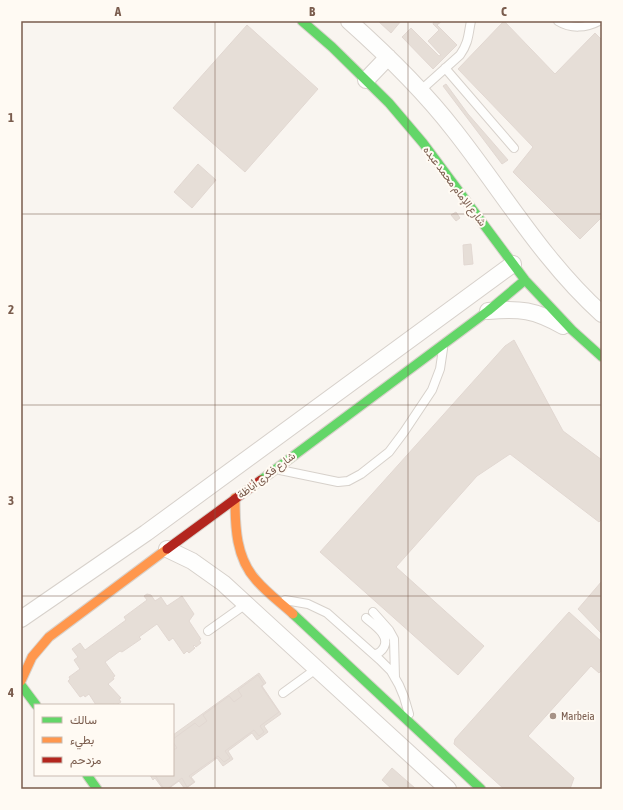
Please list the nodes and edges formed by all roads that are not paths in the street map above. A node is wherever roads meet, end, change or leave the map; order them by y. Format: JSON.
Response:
{"nodes":[{"id":1,"x":302,"y":21,"type":"edge"},
{"id":2,"x":349,"y":21,"type":"edge"},
{"id":3,"x":471,"y":21,"type":"edge"},
{"id":4,"x":558,"y":21,"type":"edge"},
{"id":5,"x":599,"y":21,"type":"edge"},
{"id":6,"x":388,"y":57,"type":"junction"},
{"id":7,"x":445,"y":68,"type":"junction"},
{"id":8,"x":366,"y":80,"type":"junction"},
{"id":9,"x":421,"y":90,"type":"junction"},
{"id":10,"x":514,"y":148,"type":"dead end"},
{"id":11,"x":512,"y":264,"type":"junction"},
{"id":12,"x":525,"y":280,"type":"junction"},
{"id":13,"x":488,"y":311,"type":"junction"},
{"id":14,"x":602,"y":314,"type":"edge"},
{"id":15,"x":572,"y":330,"type":"junction"},
{"id":16,"x":444,"y":343,"type":"junction"},
{"id":17,"x":602,"y":357,"type":"edge"},
{"id":18,"x":275,"y":469,"type":"junction"},
{"id":19,"x":235,"y":498,"type":"junction"},
{"id":20,"x":167,"y":549,"type":"junction"},
{"id":21,"x":276,"y":600,"type":"junction"},
{"id":22,"x":246,"y":604,"type":"junction"},
{"id":23,"x":21,"y":619,"type":"edge"},
{"id":24,"x":208,"y":631,"type":"dead end"},
{"id":25,"x":374,"y":654,"type":"junction"},
{"id":26,"x":316,"y":669,"type":"junction"},
{"id":27,"x":395,"y":678,"type":"junction"},
{"id":28,"x":21,"y":681,"type":"edge"},
{"id":29,"x":21,"y":685,"type":"edge"},
{"id":30,"x":283,"y":693,"type":"dead end"},
{"id":31,"x":35,"y":704,"type":"edge"},
{"id":32,"x":413,"y":726,"type":"junction"},
{"id":33,"x":88,"y":776,"type":"edge"},
{"id":34,"x":97,"y":789,"type":"edge"},
{"id":35,"x":448,"y":789,"type":"edge"},
{"id":36,"x":481,"y":789,"type":"edge"}],
"edges":[{"from":1,"to":8,"type":"street","name":"شارع الإمام محمد عبده"},
{"from":2,"to":6,"type":"street"},
{"from":3,"to":7,"type":"lane"},
{"from":4,"to":5,"type":"lane"},
{"from":6,"to":8,"type":"street"},
{"from":6,"to":9,"type":"street"},
{"from":7,"to":9,"type":"lane"},
{"from":7,"to":10,"type":"lane"},
{"from":8,"to":11,"type":"street","name":"شارع الإمام محمد عبده"},
{"from":9,"to":14,"type":"street"},
{"from":11,"to":12,"type":"street","name":"شارع الإمام محمد عبده"},
{"from":11,"to":23,"type":"street"},
{"from":12,"to":13,"type":"street","name":"شارع فكرى أباظة"},
{"from":12,"to":15,"type":"street","name":"شارع الإمام محمد عبده"},
{"from":13,"to":15,"type":"street"},
{"from":13,"to":16,"type":"street","name":"شارع فكرى أباظة"},
{"from":15,"to":17,"type":"street","name":"شارع الإمام محمد عبده"},
{"from":16,"to":18,"type":"street","name":"شارع فكرى أباظة"},
{"from":16,"to":18,"type":"lane"},
{"from":18,"to":19,"type":"street","name":"شارع فكرى أباظة"},
{"from":19,"to":20,"type":"street","name":"شارع فكرى أباظة"},
{"from":19,"to":21,"type":"street"},
{"from":20,"to":22,"type":"street"},
{"from":20,"to":28,"type":"street","name":"شارع فكرى أباظة"},
{"from":21,"to":25,"type":"lane"},
{"from":21,"to":32,"type":"street"},
{"from":22,"to":24,"type":"lane"},
{"from":22,"to":26,"type":"street"},
{"from":25,"to":27,"type":"lane"},
{"from":25,"to":27,"type":"lane"},
{"from":26,"to":30,"type":"lane"},
{"from":26,"to":35,"type":"street"},
{"from":27,"to":32,"type":"lane"},
{"from":29,"to":31,"type":"street"},
{"from":32,"to":36,"type":"street"},
{"from":33,"to":34,"type":"street"}]}
